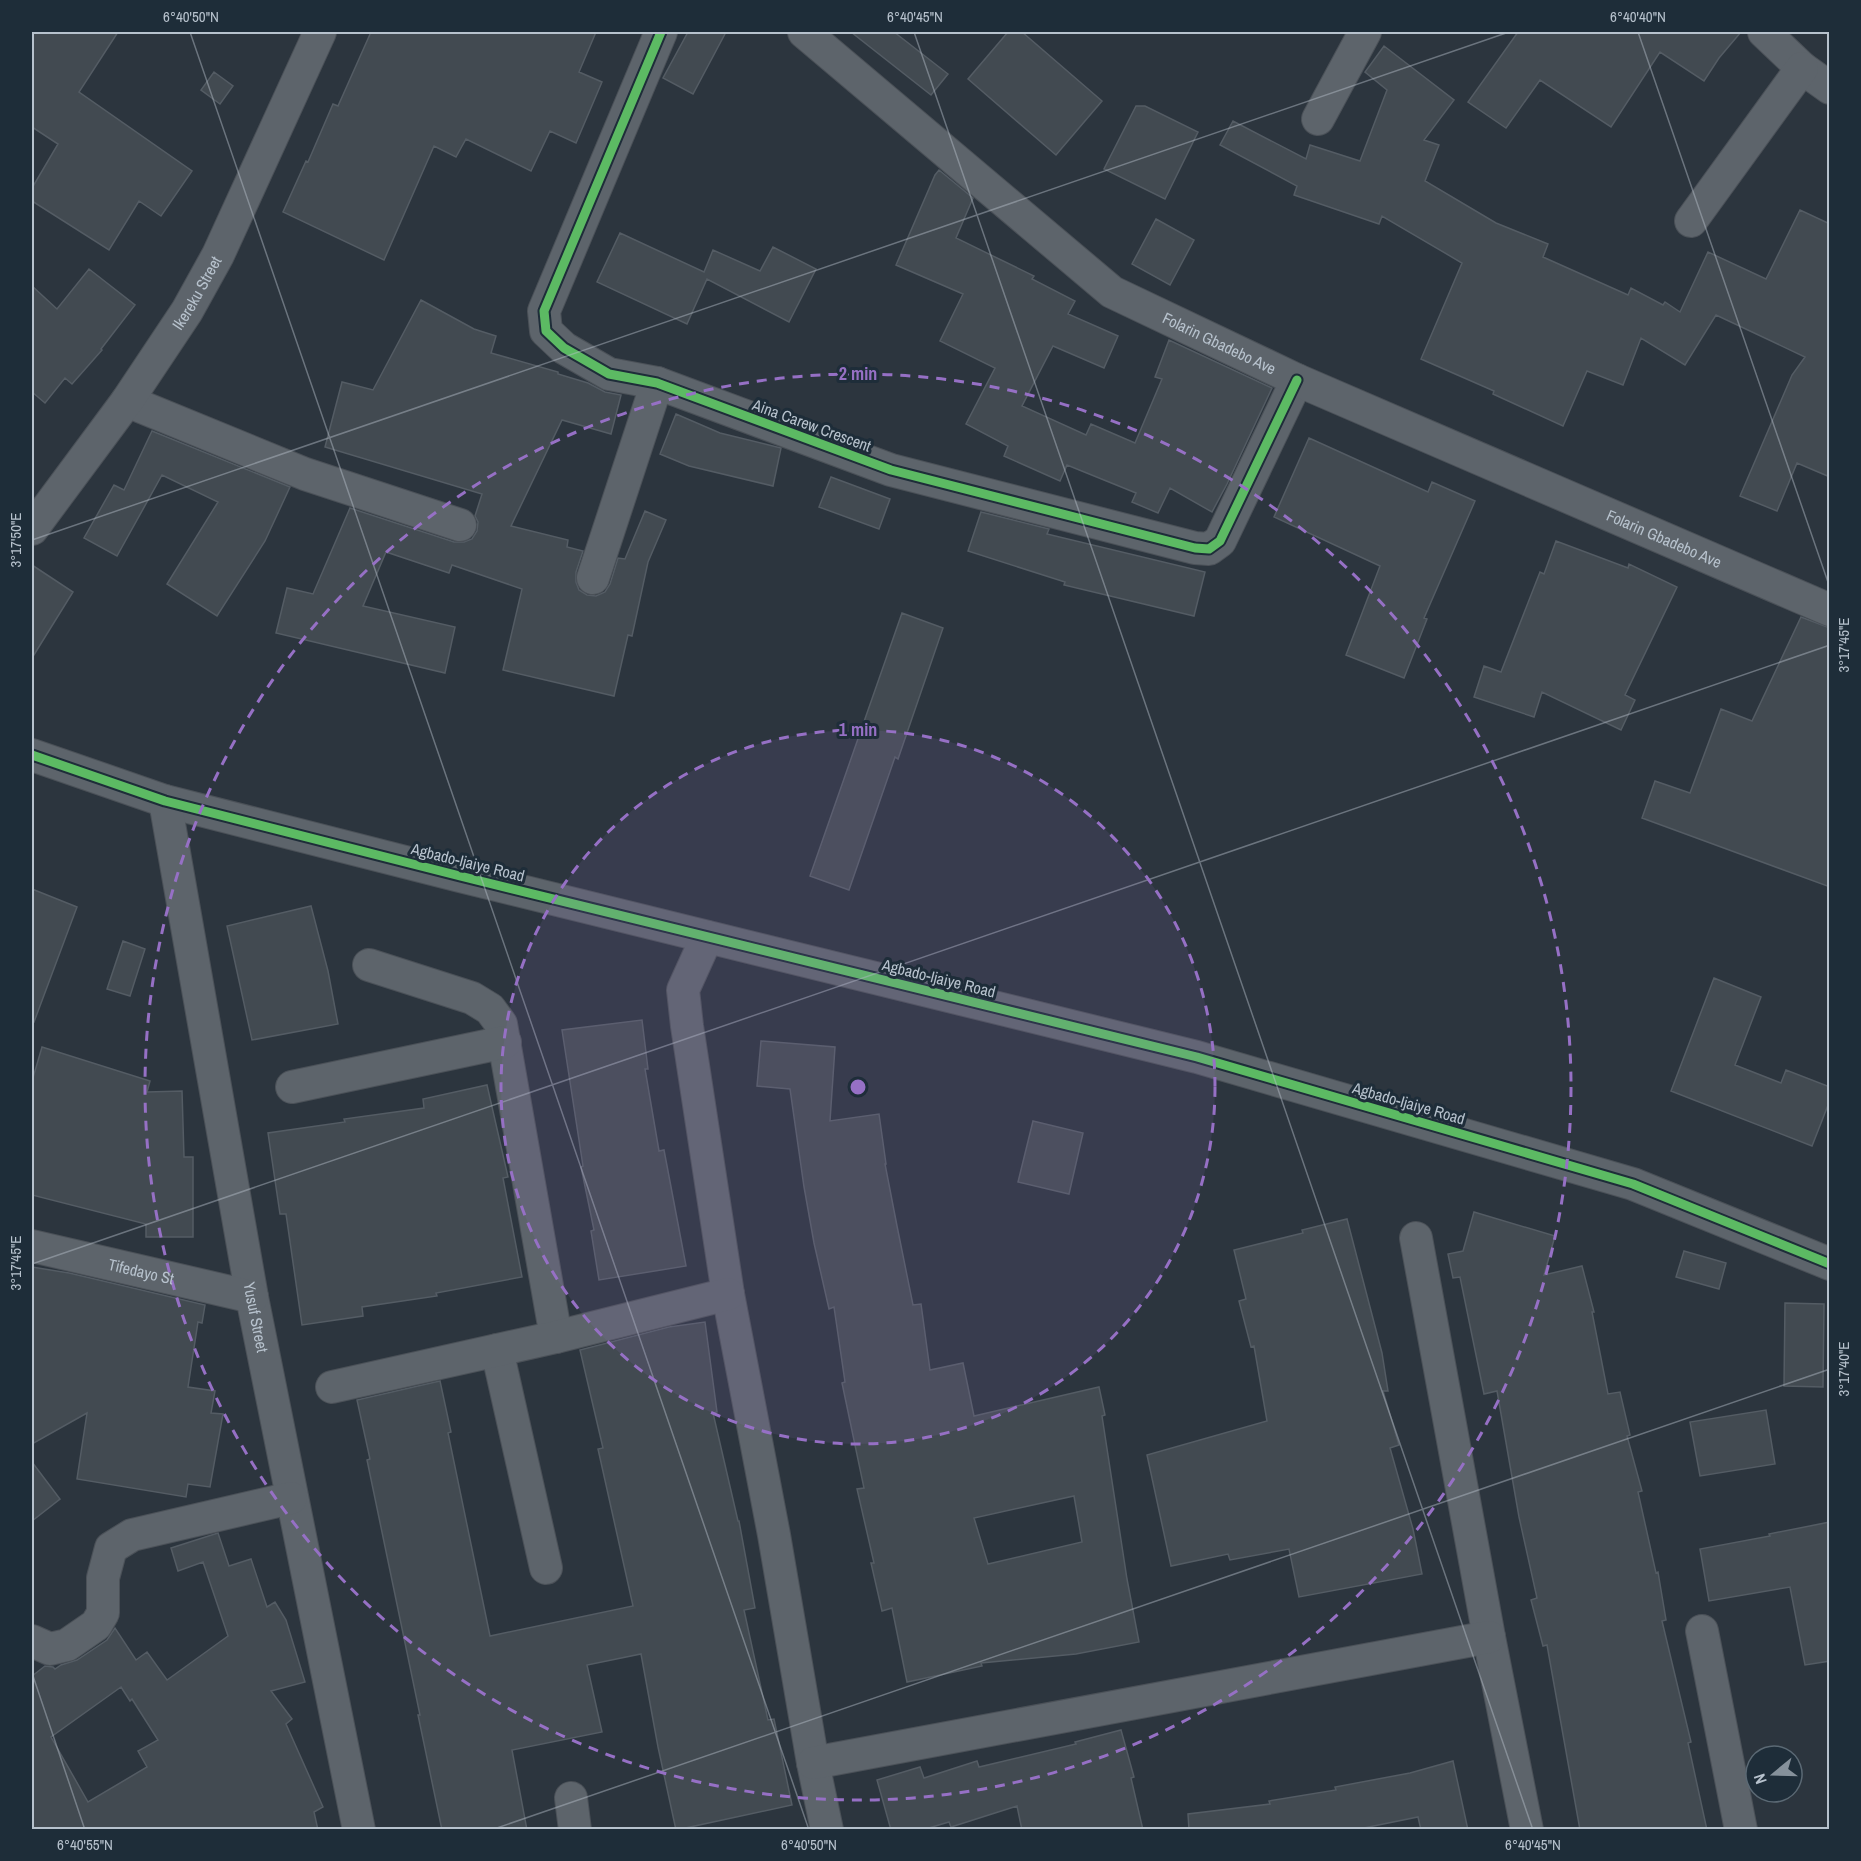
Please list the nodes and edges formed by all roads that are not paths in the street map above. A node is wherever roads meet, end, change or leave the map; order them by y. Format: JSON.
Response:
{"nodes":[{"id":1,"x":320,"y":32,"type":"edge"},
{"id":2,"x":661,"y":32,"type":"edge"},
{"id":3,"x":804,"y":32,"type":"edge"},
{"id":4,"x":1365,"y":32,"type":"edge"},
{"id":5,"x":1764,"y":32,"type":"edge"},
{"id":6,"x":1802,"y":68,"type":"junction"},
{"id":7,"x":1830,"y":88,"type":"edge"},
{"id":8,"x":1318,"y":119,"type":"dead end"},
{"id":9,"x":1691,"y":221,"type":"dead end"},
{"id":10,"x":1297,"y":380,"type":"junction"},
{"id":11,"x":657,"y":383,"type":"junction"},
{"id":12,"x":127,"y":401,"type":"junction"},
{"id":13,"x":460,"y":525,"type":"dead end"},
{"id":14,"x":32,"y":529,"type":"edge"},
{"id":15,"x":593,"y":578,"type":"dead end"},
{"id":16,"x":1830,"y":610,"type":"edge"},
{"id":17,"x":32,"y":755,"type":"edge"},
{"id":18,"x":165,"y":801,"type":"junction"},
{"id":19,"x":707,"y":937,"type":"junction"},
{"id":20,"x":369,"y":965,"type":"dead end"},
{"id":21,"x":505,"y":1042,"type":"junction"},
{"id":22,"x":292,"y":1088,"type":"dead end"},
{"id":23,"x":1416,"y":1238,"type":"dead end"},
{"id":24,"x":32,"y":1246,"type":"edge"},
{"id":25,"x":1830,"y":1264,"type":"edge"},
{"id":26,"x":728,"y":1294,"type":"junction"},
{"id":27,"x":252,"y":1297,"type":"junction"},
{"id":28,"x":556,"y":1337,"type":"junction"},
{"id":29,"x":496,"y":1350,"type":"junction"},
{"id":30,"x":332,"y":1387,"type":"dead end"},
{"id":31,"x":291,"y":1498,"type":"junction"},
{"id":32,"x":546,"y":1568,"type":"dead end"},
{"id":33,"x":1702,"y":1630,"type":"dead end"},
{"id":34,"x":1489,"y":1637,"type":"junction"},
{"id":35,"x":32,"y":1641,"type":"edge"},
{"id":36,"x":813,"y":1763,"type":"junction"},
{"id":37,"x":571,"y":1798,"type":"dead end"},
{"id":38,"x":359,"y":1830,"type":"edge"},
{"id":39,"x":575,"y":1830,"type":"edge"},
{"id":40,"x":827,"y":1830,"type":"edge"},
{"id":41,"x":1527,"y":1830,"type":"edge"},
{"id":42,"x":1741,"y":1830,"type":"edge"}],
"edges":[{"from":1,"to":12,"type":"street","name":"Ikereku Street"},
{"from":2,"to":11,"type":"street","name":"Aina Carew Crescent"},
{"from":3,"to":10,"type":"street","name":"Folarin Gbadebo Ave"},
{"from":4,"to":8,"type":"street"},
{"from":5,"to":6,"type":"street"},
{"from":6,"to":7,"type":"street"},
{"from":6,"to":9,"type":"street"},
{"from":10,"to":11,"type":"street","name":"Aina Carew Crescent"},
{"from":10,"to":16,"type":"street","name":"Folarin Gbadebo Ave"},
{"from":11,"to":15,"type":"street"},
{"from":12,"to":13,"type":"street"},
{"from":12,"to":14,"type":"street","name":"Ikereku Street"},
{"from":17,"to":18,"type":"street","name":"Agbado-Ijaiye Road"},
{"from":18,"to":19,"type":"street","name":"Agbado-Ijaiye Road"},
{"from":18,"to":27,"type":"street","name":"Yusuf Street"},
{"from":19,"to":25,"type":"street","name":"Agbado-Ijaiye Road"},
{"from":19,"to":26,"type":"street"},
{"from":20,"to":21,"type":"street"},
{"from":21,"to":22,"type":"street"},
{"from":21,"to":28,"type":"street"},
{"from":23,"to":34,"type":"street"},
{"from":24,"to":27,"type":"street","name":"Tifedayo St"},
{"from":26,"to":28,"type":"street"},
{"from":26,"to":36,"type":"street"},
{"from":27,"to":31,"type":"street","name":"Yusuf Street"},
{"from":28,"to":29,"type":"street"},
{"from":29,"to":30,"type":"street"},
{"from":29,"to":32,"type":"street"},
{"from":31,"to":35,"type":"street"},
{"from":31,"to":38,"type":"street","name":"Yusuf Street"},
{"from":33,"to":42,"type":"street"},
{"from":34,"to":36,"type":"street"},
{"from":34,"to":41,"type":"street"},
{"from":36,"to":40,"type":"street"},
{"from":37,"to":39,"type":"street"}]}
